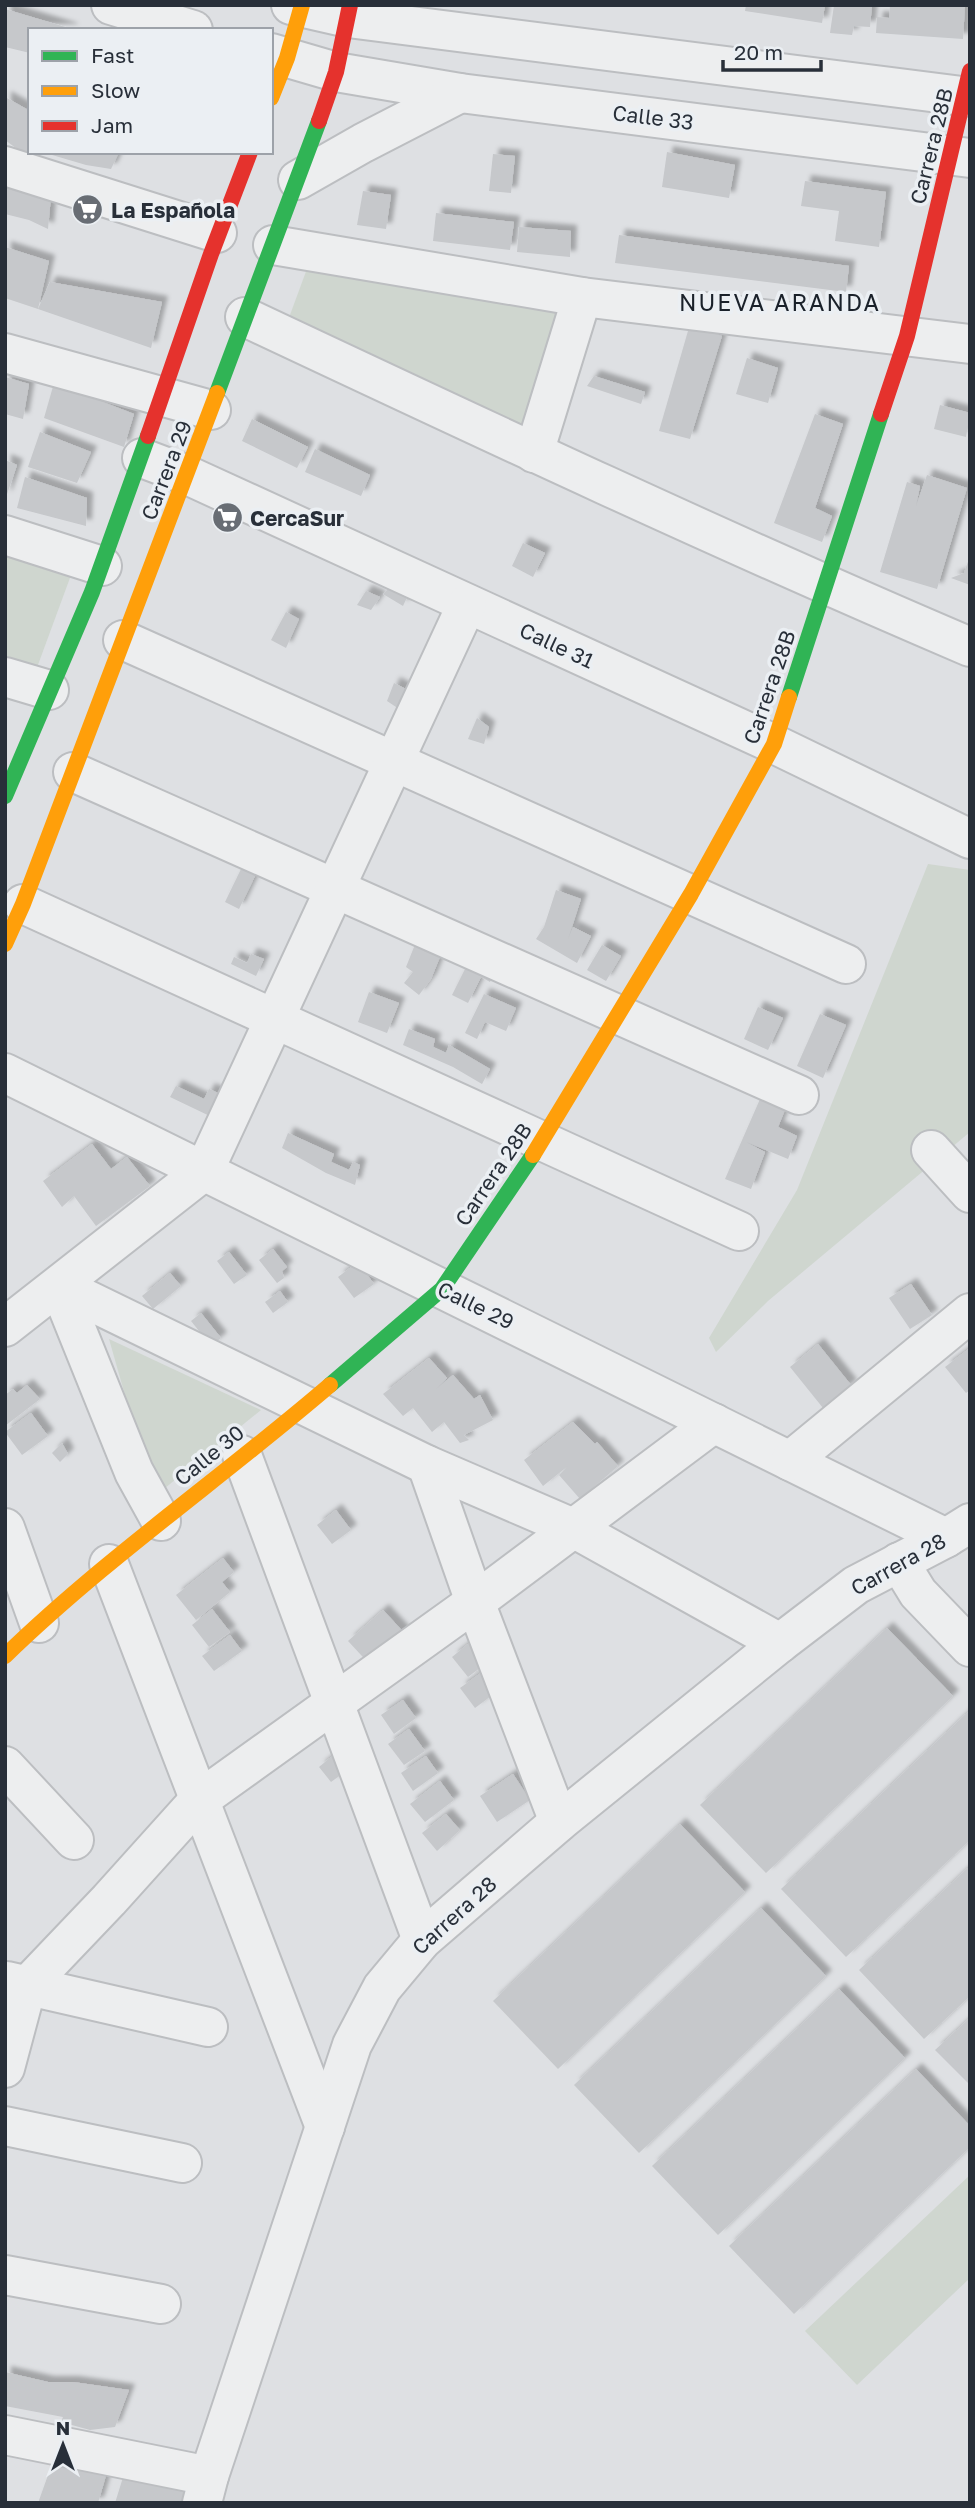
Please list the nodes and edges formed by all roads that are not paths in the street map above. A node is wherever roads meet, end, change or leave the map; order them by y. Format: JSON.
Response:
{"nodes":[{"id":1,"x":111,"y":5,"type":"edge"},
{"id":2,"x":298,"y":6,"type":"edge"},
{"id":3,"x":349,"y":12,"type":"edge"},
{"id":4,"x":186,"y":28,"type":"edge"},
{"id":5,"x":279,"y":55,"type":"edge"},
{"id":6,"x":336,"y":72,"type":"junction"},
{"id":7,"x":273,"y":87,"type":"edge"},
{"id":8,"x":968,"y":88,"type":"edge"},
{"id":9,"x":460,"y":93,"type":"junction"},
{"id":10,"x":249,"y":154,"type":"edge"},
{"id":11,"x":960,"y":156,"type":"edge"},
{"id":12,"x":5,"y":166,"type":"edge"},
{"id":13,"x":298,"y":180,"type":"junction"},
{"id":14,"x":217,"y":233,"type":"junction"},
{"id":15,"x":273,"y":245,"type":"junction"},
{"id":16,"x":583,"y":297,"type":"junction"},
{"id":17,"x":245,"y":317,"type":"junction"},
{"id":18,"x":907,"y":336,"type":"junction"},
{"id":19,"x":970,"y":344,"type":"edge"},
{"id":20,"x":5,"y":353,"type":"edge"},
{"id":21,"x":163,"y":395,"type":"junction"},
{"id":22,"x":211,"y":410,"type":"junction"},
{"id":23,"x":534,"y":453,"type":"junction"},
{"id":24,"x":142,"y":458,"type":"junction"},
{"id":25,"x":187,"y":475,"type":"junction"},
{"id":26,"x":5,"y":536,"type":"edge"},
{"id":27,"x":102,"y":566,"type":"junction"},
{"id":28,"x":826,"y":586,"type":"junction"},
{"id":29,"x":467,"y":604,"type":"junction"},
{"id":30,"x":123,"y":640,"type":"junction"},
{"id":31,"x":970,"y":647,"type":"edge"},
{"id":32,"x":5,"y":677,"type":"edge"},
{"id":33,"x":49,"y":690,"type":"junction"},
{"id":34,"x":774,"y":744,"type":"junction"},
{"id":35,"x":394,"y":761,"type":"junction"},
{"id":36,"x":73,"y":772,"type":"junction"},
{"id":37,"x":5,"y":796,"type":"edge"},
{"id":38,"x":970,"y":839,"type":"edge"},
{"id":39,"x":335,"y":889,"type":"junction"},
{"id":40,"x":691,"y":894,"type":"junction"},
{"id":41,"x":23,"y":904,"type":"junction"},
{"id":42,"x":5,"y":944,"type":"edge"},
{"id":43,"x":846,"y":964,"type":"dead end"},
{"id":44,"x":619,"y":1015,"type":"junction"},
{"id":45,"x":274,"y":1019,"type":"junction"},
{"id":46,"x":5,"y":1073,"type":"edge"},
{"id":47,"x":799,"y":1095,"type":"dead end"},
{"id":48,"x":542,"y":1141,"type":"junction"},
{"id":49,"x":931,"y":1150,"type":"dead end"},
{"id":50,"x":204,"y":1171,"type":"junction"},
{"id":51,"x":970,"y":1193,"type":"edge"},
{"id":52,"x":739,"y":1231,"type":"dead end"},
{"id":53,"x":59,"y":1286,"type":"junction"},
{"id":54,"x":442,"y":1289,"type":"junction"},
{"id":55,"x":970,"y":1313,"type":"edge"},
{"id":56,"x":5,"y":1327,"type":"edge"},
{"id":57,"x":304,"y":1406,"type":"junction"},
{"id":58,"x":714,"y":1423,"type":"junction"},
{"id":59,"x":242,"y":1455,"type":"junction"},
{"id":60,"x":790,"y":1461,"type":"junction"},
{"id":61,"x":428,"y":1465,"type":"junction"},
{"id":62,"x":161,"y":1521,"type":"junction"},
{"id":63,"x":5,"y":1528,"type":"edge"},
{"id":64,"x":573,"y":1528,"type":"junction"},
{"id":65,"x":958,"y":1530,"type":"edge"},
{"id":66,"x":899,"y":1562,"type":"junction"},
{"id":67,"x":108,"y":1564,"type":"junction"},
{"id":68,"x":475,"y":1602,"type":"junction"},
{"id":69,"x":39,"y":1623,"type":"junction"},
{"id":70,"x":780,"y":1643,"type":"junction"},
{"id":71,"x":970,"y":1647,"type":"edge"},
{"id":72,"x":5,"y":1656,"type":"edge"},
{"id":73,"x":332,"y":1702,"type":"junction"},
{"id":74,"x":5,"y":1766,"type":"edge"},
{"id":75,"x":199,"y":1800,"type":"junction"},
{"id":76,"x":559,"y":1822,"type":"junction"},
{"id":77,"x":74,"y":1840,"type":"dead end"},
{"id":78,"x":422,"y":1940,"type":"junction"},
{"id":79,"x":16,"y":1983,"type":"edge"},
{"id":80,"x":208,"y":2026,"type":"dead end"},
{"id":81,"x":5,"y":2068,"type":"edge"},
{"id":82,"x":5,"y":2126,"type":"edge"},
{"id":83,"x":325,"y":2127,"type":"junction"},
{"id":84,"x":182,"y":2163,"type":"dead end"},
{"id":85,"x":5,"y":2275,"type":"edge"},
{"id":86,"x":161,"y":2304,"type":"dead end"},
{"id":87,"x":5,"y":2435,"type":"edge"},
{"id":88,"x":205,"y":2489,"type":"edge"}],
"edges":[{"from":1,"to":4,"type":"street"},
{"from":2,"to":3,"type":"street"},
{"from":2,"to":5,"type":"street"},
{"from":3,"to":6,"type":"street","name":"Carrera 29"},
{"from":3,"to":8,"type":"street"},
{"from":5,"to":6,"type":"street","name":"Calle 33"},
{"from":5,"to":7,"type":"street"},
{"from":6,"to":9,"type":"street","name":"Calle 33"},
{"from":6,"to":13,"type":"street","name":"Carrera 29"},
{"from":8,"to":11,"type":"street","name":"Carrera 28B"},
{"from":9,"to":11,"type":"street","name":"Calle 33"},
{"from":9,"to":13,"type":"street"},
{"from":10,"to":14,"type":"street","name":"Carrera 29"},
{"from":11,"to":18,"type":"street","name":"Carrera 28B"},
{"from":12,"to":14,"type":"street"},
{"from":13,"to":15,"type":"street","name":"Carrera 29"},
{"from":14,"to":21,"type":"street","name":"Carrera 29"},
{"from":15,"to":16,"type":"street"},
{"from":15,"to":17,"type":"street","name":"Carrera 29"},
{"from":16,"to":18,"type":"street"},
{"from":16,"to":23,"type":"street"},
{"from":17,"to":22,"type":"street","name":"Carrera 29"},
{"from":17,"to":23,"type":"street"},
{"from":18,"to":19,"type":"street"},
{"from":18,"to":28,"type":"street","name":"Carrera 28B"},
{"from":20,"to":21,"type":"street"},
{"from":21,"to":22,"type":"street"},
{"from":21,"to":24,"type":"street","name":"Carrera 29"},
{"from":22,"to":25,"type":"street","name":"Carrera 29"},
{"from":23,"to":28,"type":"street"},
{"from":24,"to":25,"type":"street","name":"Calle 31"},
{"from":24,"to":27,"type":"street","name":"Carrera 29"},
{"from":25,"to":29,"type":"street","name":"Calle 31"},
{"from":25,"to":30,"type":"street","name":"Carrera 29"},
{"from":26,"to":27,"type":"street"},
{"from":27,"to":33,"type":"street","name":"Carrera 29"},
{"from":28,"to":31,"type":"street"},
{"from":28,"to":34,"type":"street","name":"Carrera 28B"},
{"from":29,"to":34,"type":"street","name":"Calle 31"},
{"from":29,"to":35,"type":"street"},
{"from":30,"to":35,"type":"street"},
{"from":30,"to":36,"type":"street","name":"Carrera 29"},
{"from":32,"to":33,"type":"street"},
{"from":33,"to":37,"type":"street","name":"Carrera 29"},
{"from":34,"to":38,"type":"street","name":"Calle 31"},
{"from":34,"to":40,"type":"street","name":"Carrera 28B"},
{"from":35,"to":39,"type":"street"},
{"from":35,"to":40,"type":"street"},
{"from":36,"to":39,"type":"street"},
{"from":36,"to":41,"type":"street","name":"Carrera 29"},
{"from":39,"to":44,"type":"street"},
{"from":39,"to":45,"type":"street"},
{"from":40,"to":43,"type":"street"},
{"from":40,"to":44,"type":"street","name":"Carrera 28B"},
{"from":41,"to":42,"type":"street","name":"Carrera 29"},
{"from":41,"to":45,"type":"street"},
{"from":44,"to":47,"type":"street"},
{"from":44,"to":48,"type":"street","name":"Carrera 28B"},
{"from":45,"to":48,"type":"street"},
{"from":45,"to":50,"type":"street"},
{"from":46,"to":50,"type":"street","name":"Calle 29"},
{"from":48,"to":52,"type":"street"},
{"from":48,"to":54,"type":"street","name":"Carrera 28B"},
{"from":49,"to":51,"type":"street"},
{"from":50,"to":53,"type":"street"},
{"from":50,"to":54,"type":"street","name":"Calle 29"},
{"from":53,"to":56,"type":"street"},
{"from":53,"to":57,"type":"street"},
{"from":53,"to":62,"type":"street"},
{"from":54,"to":57,"type":"street","name":"Calle 30"},
{"from":54,"to":58,"type":"street","name":"Calle 29"},
{"from":55,"to":60,"type":"street"},
{"from":57,"to":59,"type":"street","name":"Calle 30"},
{"from":57,"to":61,"type":"street"},
{"from":58,"to":60,"type":"street","name":"Calle 29"},
{"from":58,"to":64,"type":"street"},
{"from":59,"to":62,"type":"street","name":"Calle 30"},
{"from":59,"to":73,"type":"street"},
{"from":60,"to":65,"type":"street","name":"Calle 29"},
{"from":61,"to":64,"type":"street"},
{"from":61,"to":68,"type":"street"},
{"from":62,"to":67,"type":"street","name":"Calle 30"},
{"from":63,"to":69,"type":"street"},
{"from":64,"to":68,"type":"street"},
{"from":64,"to":70,"type":"street"},
{"from":65,"to":66,"type":"street","name":"Carrera 28"},
{"from":66,"to":70,"type":"street","name":"Carrera 28"},
{"from":66,"to":71,"type":"street"},
{"from":67,"to":69,"type":"street","name":"Calle 30"},
{"from":67,"to":75,"type":"street"},
{"from":68,"to":73,"type":"street"},
{"from":68,"to":76,"type":"street"},
{"from":69,"to":72,"type":"street","name":"Calle 30"},
{"from":70,"to":76,"type":"street","name":"Carrera 28"},
{"from":73,"to":75,"type":"street"},
{"from":73,"to":78,"type":"street"},
{"from":74,"to":77,"type":"street"},
{"from":75,"to":79,"type":"street"},
{"from":75,"to":83,"type":"street"},
{"from":76,"to":78,"type":"street","name":"Carrera 28"},
{"from":78,"to":83,"type":"street","name":"Carrera 28"},
{"from":79,"to":80,"type":"street"},
{"from":79,"to":81,"type":"street"},
{"from":82,"to":84,"type":"street"},
{"from":83,"to":88,"type":"street","name":"Carrera 28"},
{"from":85,"to":86,"type":"street"},
{"from":87,"to":88,"type":"street"}]}
